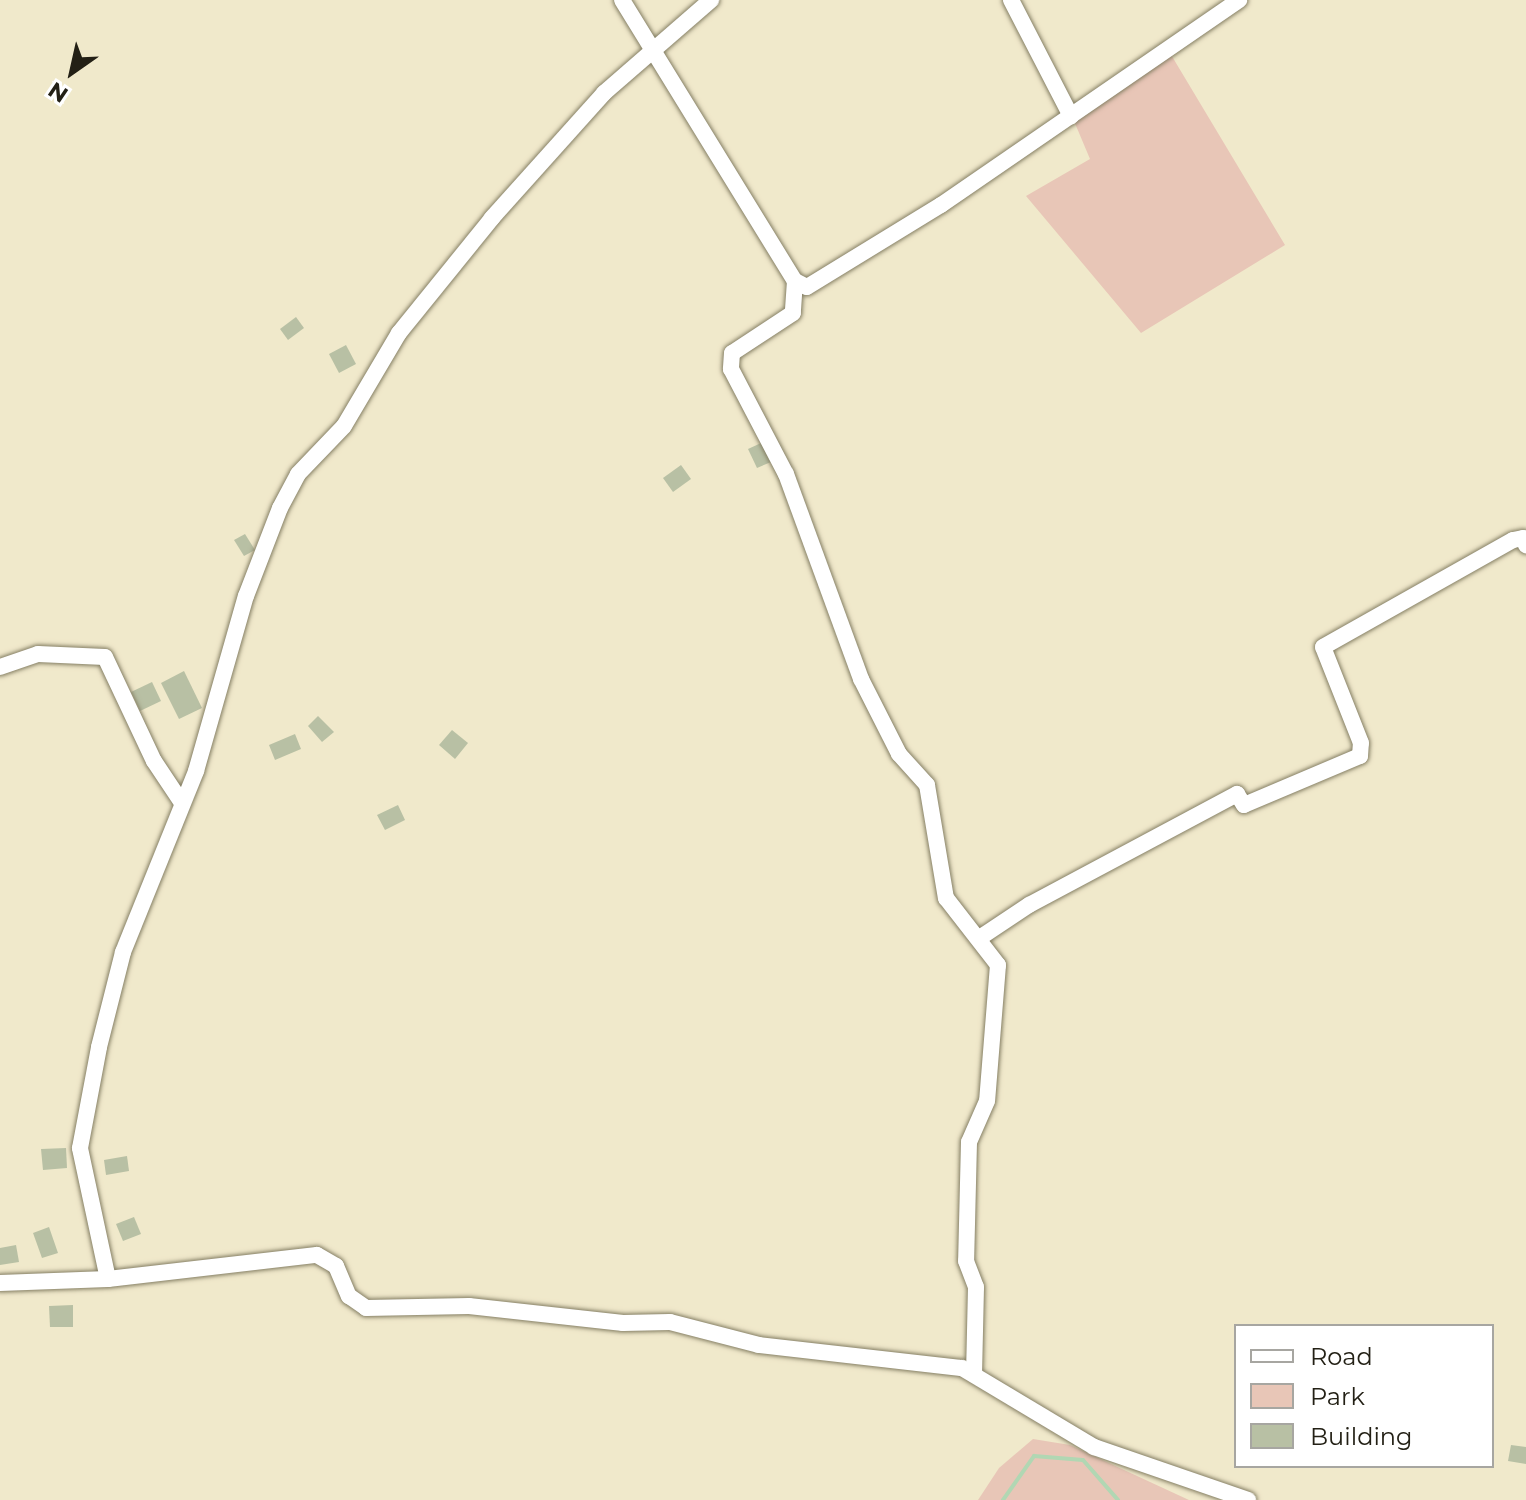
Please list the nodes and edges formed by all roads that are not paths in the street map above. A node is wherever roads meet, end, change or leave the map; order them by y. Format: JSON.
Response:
{"nodes":[{"id":1,"x":622,"y":0,"type":"edge"},
{"id":2,"x":711,"y":0,"type":"edge"},
{"id":3,"x":1011,"y":0,"type":"edge"},
{"id":4,"x":1239,"y":0,"type":"edge"},
{"id":5,"x":654,"y":55,"type":"junction"},
{"id":6,"x":1071,"y":116,"type":"junction"},
{"id":7,"x":795,"y":281,"type":"junction"},
{"id":8,"x":1526,"y":545,"type":"edge"},
{"id":9,"x":0,"y":667,"type":"edge"},
{"id":10,"x":182,"y":803,"type":"junction"},
{"id":11,"x":981,"y":937,"type":"junction"},
{"id":12,"x":108,"y":1279,"type":"junction"},
{"id":13,"x":0,"y":1283,"type":"edge"},
{"id":14,"x":974,"y":1373,"type":"junction"},
{"id":15,"x":1248,"y":1500,"type":"edge"}],
"edges":[{"from":1,"to":5,"type":"street"},
{"from":2,"to":5,"type":"street"},
{"from":3,"to":6,"type":"street"},
{"from":4,"to":6,"type":"street"},
{"from":5,"to":7,"type":"street"},
{"from":5,"to":10,"type":"street"},
{"from":6,"to":7,"type":"street"},
{"from":7,"to":11,"type":"street"},
{"from":8,"to":11,"type":"street"},
{"from":9,"to":10,"type":"street"},
{"from":10,"to":12,"type":"street"},
{"from":11,"to":14,"type":"street"},
{"from":12,"to":13,"type":"street"},
{"from":12,"to":14,"type":"street"},
{"from":14,"to":15,"type":"street"}]}
